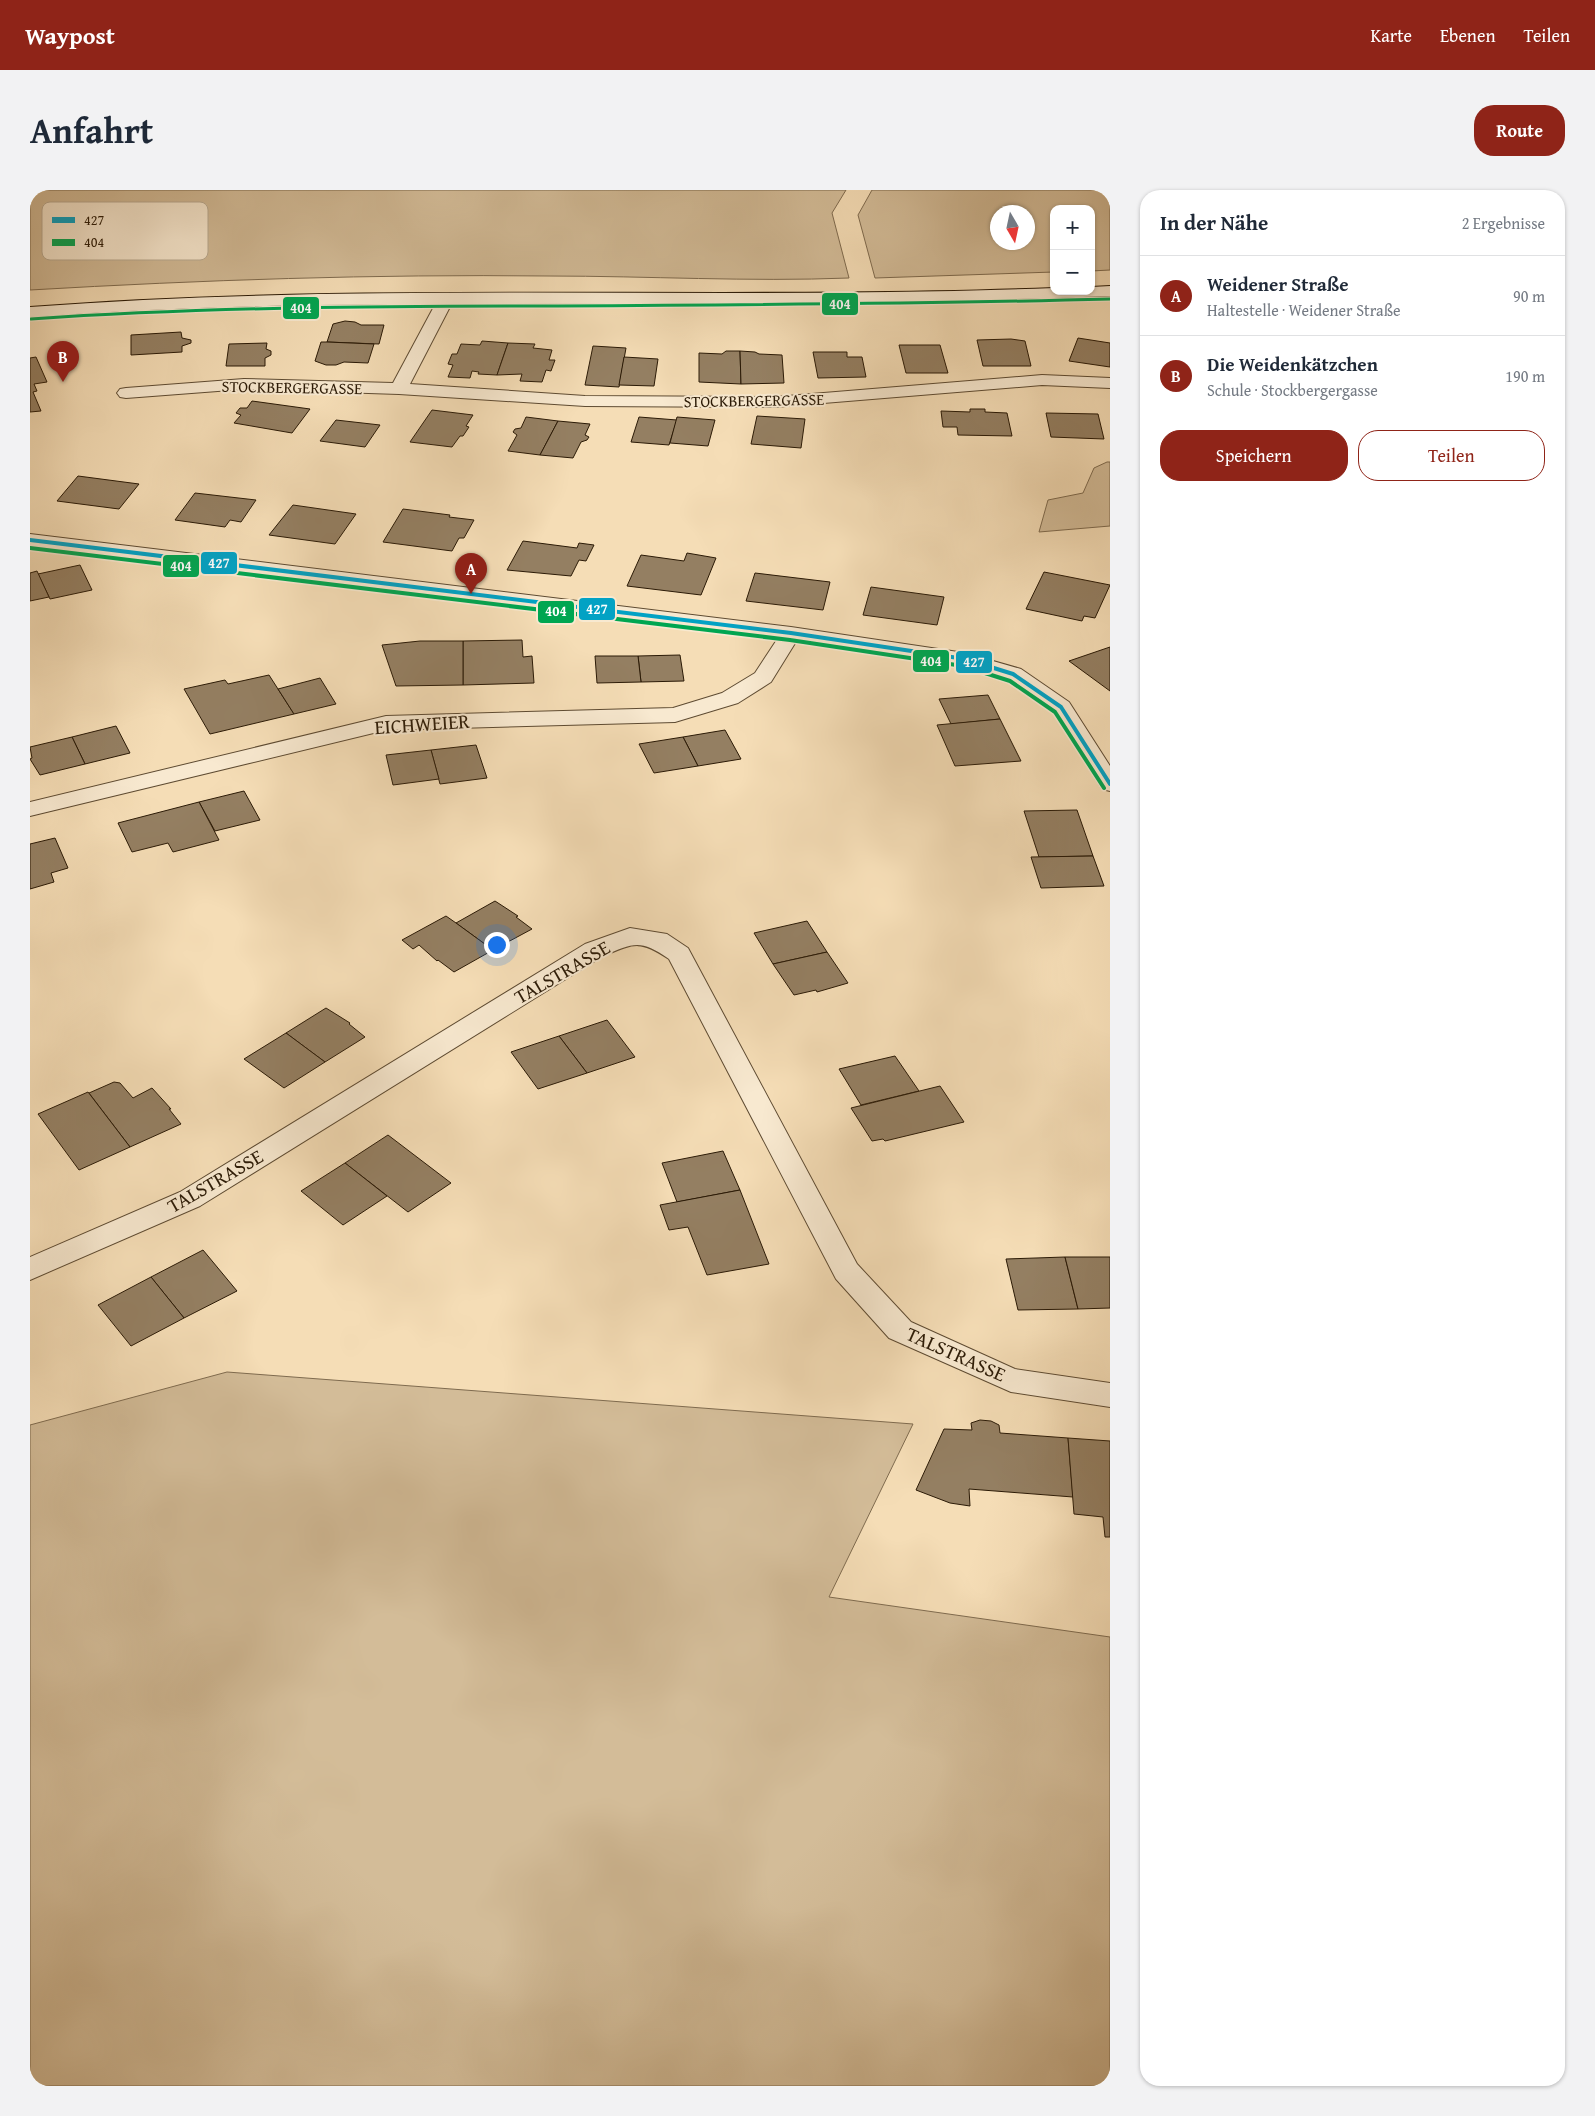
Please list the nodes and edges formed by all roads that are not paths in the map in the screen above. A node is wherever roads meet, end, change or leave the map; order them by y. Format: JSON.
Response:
{"nodes":[{"id":1,"x":1110,"y":291,"type":"edge"},
{"id":2,"x":446,"y":299,"type":"junction"},
{"id":3,"x":30,"y":312,"type":"edge"},
{"id":4,"x":1110,"y":382,"type":"edge"},
{"id":5,"x":398,"y":389,"type":"junction"},
{"id":6,"x":126,"y":393,"type":"dead end"},
{"id":7,"x":30,"y":540,"type":"edge"},
{"id":8,"x":791,"y":633,"type":"junction"},
{"id":9,"x":1110,"y":784,"type":"edge"},
{"id":10,"x":30,"y":809,"type":"edge"},
{"id":11,"x":30,"y":1269,"type":"edge"},
{"id":12,"x":1110,"y":1395,"type":"edge"}],
"edges":[{"from":1,"to":2,"type":"street"},
{"from":2,"to":3,"type":"street"},
{"from":2,"to":5,"type":"street"},
{"from":4,"to":5,"type":"street","name":"STOCKBERGERGASSE"},
{"from":5,"to":6,"type":"street","name":"STOCKBERGERGASSE"},
{"from":7,"to":8,"type":"street"},
{"from":8,"to":9,"type":"street"},
{"from":8,"to":10,"type":"street","name":"EICHWEIER"},
{"from":11,"to":12,"type":"street","name":"TALSTRASSE"}]}
